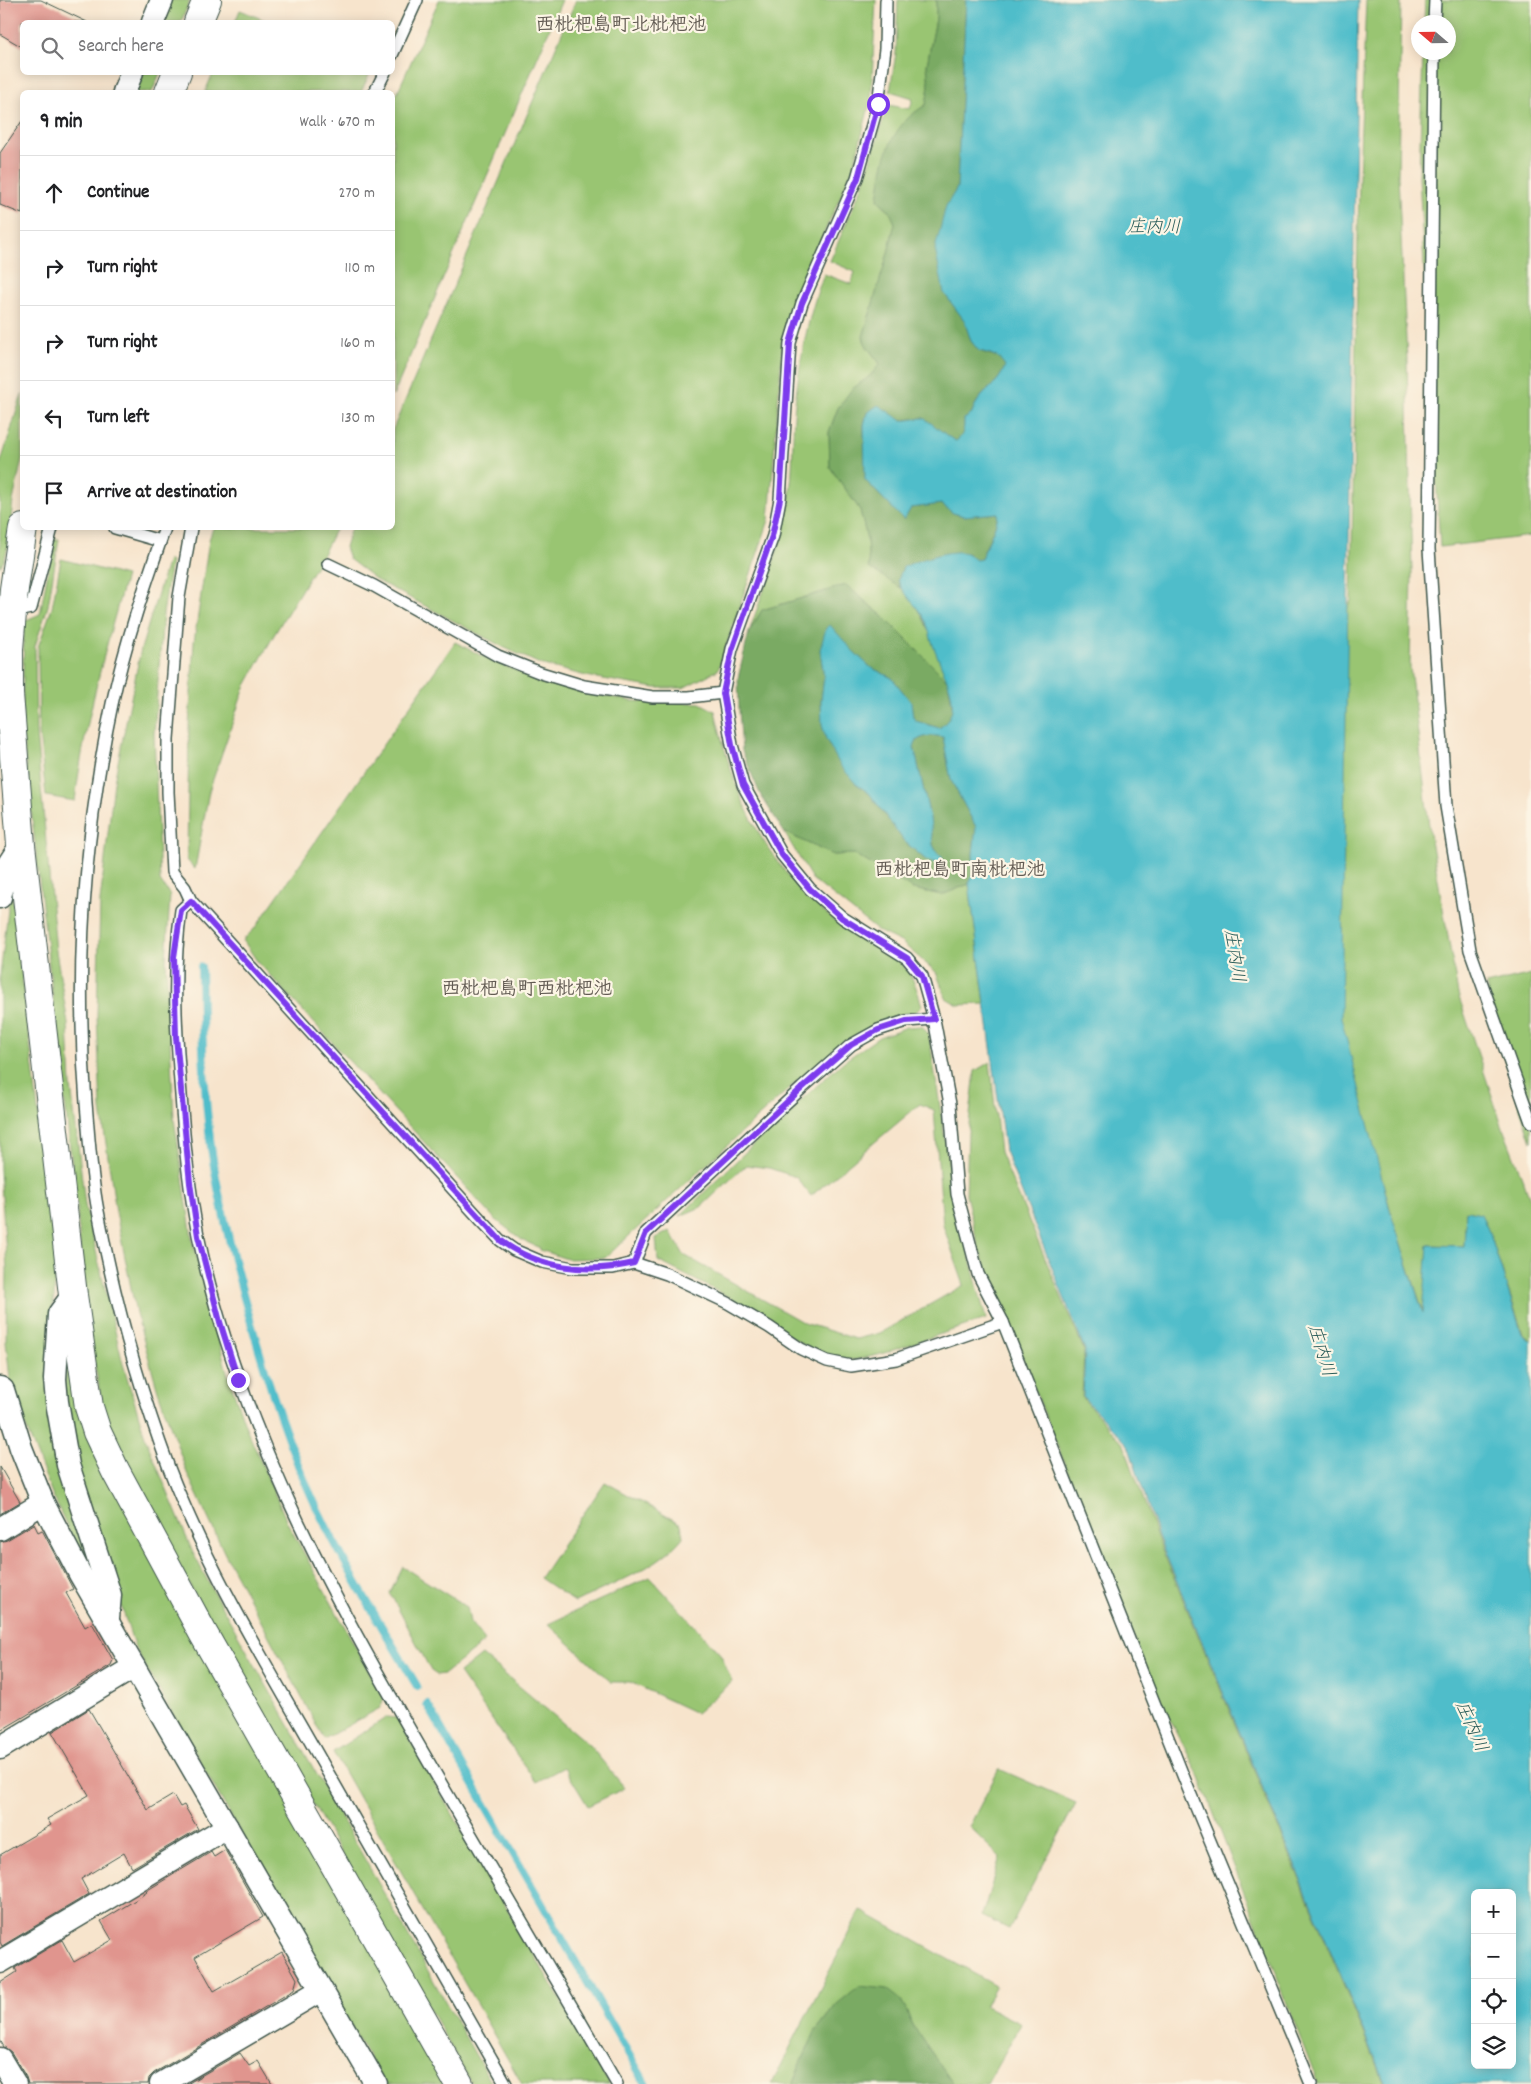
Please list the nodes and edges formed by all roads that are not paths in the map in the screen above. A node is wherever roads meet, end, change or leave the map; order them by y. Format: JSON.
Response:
{"nodes":[{"id":1,"x":162,"y":0,"type":"edge"},
{"id":2,"x":207,"y":0,"type":"edge"},
{"id":3,"x":416,"y":0,"type":"edge"},
{"id":4,"x":886,"y":0,"type":"edge"},
{"id":5,"x":1435,"y":0,"type":"edge"},
{"id":6,"x":1434,"y":15,"type":"edge"},
{"id":7,"x":154,"y":20,"type":"edge"},
{"id":8,"x":199,"y":20,"type":"edge"},
{"id":9,"x":395,"y":48,"type":"edge"},
{"id":10,"x":1434,"y":60,"type":"edge"},
{"id":11,"x":131,"y":75,"type":"edge"},
{"id":12,"x":176,"y":75,"type":"edge"},
{"id":13,"x":384,"y":75,"type":"edge"},
{"id":14,"x":125,"y":90,"type":"edge"},
{"id":15,"x":170,"y":90,"type":"edge"},
{"id":16,"x":376,"y":90,"type":"edge"},
{"id":17,"x":23,"y":530,"type":"edge"},
{"id":18,"x":51,"y":530,"type":"edge"},
{"id":19,"x":122,"y":530,"type":"edge"},
{"id":20,"x":164,"y":530,"type":"edge"},
{"id":21,"x":191,"y":530,"type":"edge"},
{"id":22,"x":160,"y":541,"type":"junction"},
{"id":23,"x":328,"y":564,"type":"dead end"},
{"id":24,"x":9,"y":596,"type":"edge"},
{"id":25,"x":5,"y":649,"type":"edge"},
{"id":26,"x":723,"y":693,"type":"junction"},
{"id":27,"x":20,"y":846,"type":"junction"},
{"id":28,"x":0,"y":896,"type":"edge"},
{"id":29,"x":191,"y":901,"type":"junction"},
{"id":30,"x":934,"y":1019,"type":"junction"},
{"id":31,"x":1531,"y":1122,"type":"edge"},
{"id":32,"x":634,"y":1263,"type":"junction"},
{"id":33,"x":73,"y":1295,"type":"junction"},
{"id":34,"x":1003,"y":1322,"type":"junction"},
{"id":35,"x":0,"y":1388,"type":"edge"},
{"id":36,"x":43,"y":1503,"type":"junction"},
{"id":37,"x":0,"y":1529,"type":"edge"},
{"id":38,"x":108,"y":1618,"type":"junction"},
{"id":39,"x":134,"y":1667,"type":"junction"},
{"id":40,"x":0,"y":1748,"type":"edge"},
{"id":41,"x":227,"y":1827,"type":"junction"},
{"id":42,"x":0,"y":1962,"type":"edge"},
{"id":43,"x":321,"y":1990,"type":"junction"},
{"id":44,"x":0,"y":2059,"type":"edge"},
{"id":45,"x":14,"y":2084,"type":"edge"},
{"id":46,"x":161,"y":2084,"type":"edge"},
{"id":47,"x":376,"y":2084,"type":"edge"},
{"id":48,"x":459,"y":2084,"type":"edge"},
{"id":49,"x":506,"y":2084,"type":"edge"},
{"id":50,"x":617,"y":2084,"type":"edge"},
{"id":51,"x":1311,"y":2084,"type":"edge"}],
"edges":[{"from":1,"to":7,"type":"street"},
{"from":2,"to":8,"type":"street"},
{"from":3,"to":9,"type":"lane"},
{"from":4,"to":26,"type":"lane"},
{"from":5,"to":6,"type":"lane"},
{"from":10,"to":31,"type":"lane"},
{"from":11,"to":14,"type":"street"},
{"from":12,"to":15,"type":"street"},
{"from":13,"to":16,"type":"lane"},
{"from":17,"to":24,"type":"street"},
{"from":18,"to":24,"type":"lane"},
{"from":19,"to":22,"type":"lane"},
{"from":20,"to":22,"type":"lane"},
{"from":21,"to":29,"type":"lane"},
{"from":22,"to":49,"type":"lane"},
{"from":23,"to":26,"type":"lane"},
{"from":24,"to":25,"type":"street"},
{"from":25,"to":27,"type":"street"},
{"from":26,"to":30,"type":"lane"},
{"from":27,"to":28,"type":"street"},
{"from":27,"to":33,"type":"street"},
{"from":29,"to":32,"type":"lane"},
{"from":29,"to":50,"type":"lane"},
{"from":30,"to":32,"type":"lane"},
{"from":30,"to":34,"type":"lane"},
{"from":32,"to":34,"type":"lane"},
{"from":33,"to":38,"type":"street"},
{"from":33,"to":48,"type":"street"},
{"from":34,"to":51,"type":"lane"},
{"from":35,"to":36,"type":"street"},
{"from":36,"to":37,"type":"street"},
{"from":36,"to":38,"type":"street"},
{"from":38,"to":39,"type":"street"},
{"from":39,"to":40,"type":"street"},
{"from":39,"to":41,"type":"street"},
{"from":41,"to":42,"type":"street"},
{"from":41,"to":43,"type":"street"},
{"from":43,"to":46,"type":"street"},
{"from":43,"to":47,"type":"street"},
{"from":44,"to":45,"type":"street"}]}
